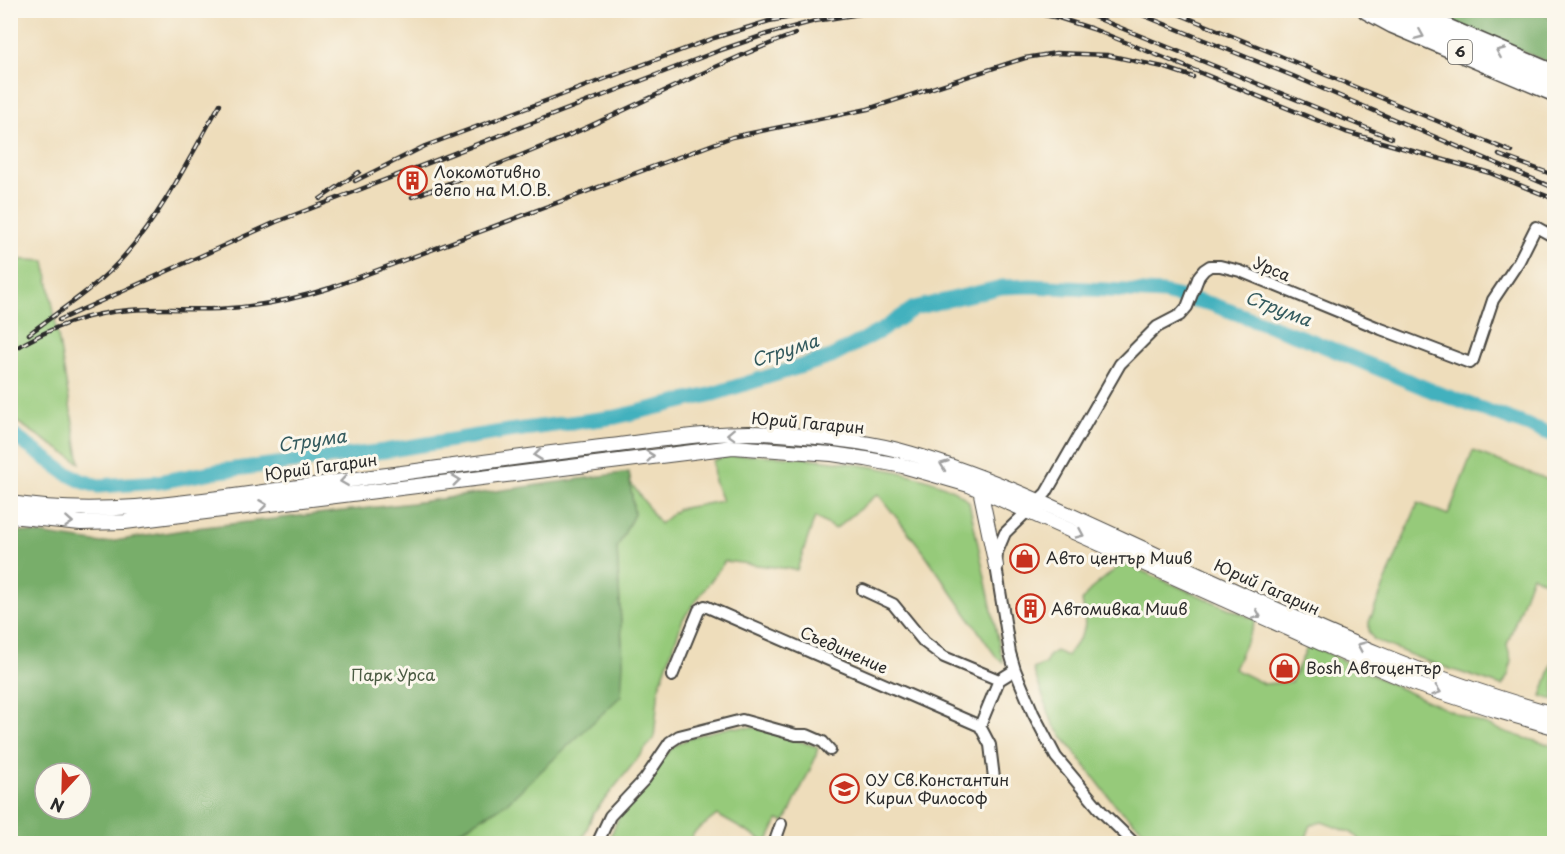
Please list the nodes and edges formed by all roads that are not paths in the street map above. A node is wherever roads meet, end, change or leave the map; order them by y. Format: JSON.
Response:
{"nodes":[{"id":1,"x":1367,"y":10,"type":"edge"},
{"id":2,"x":1404,"y":10,"type":"edge"},
{"id":3,"x":1554,"y":74,"type":"edge"},
{"id":4,"x":1554,"y":92,"type":"edge"},
{"id":5,"x":1554,"y":237,"type":"edge"},
{"id":6,"x":980,"y":489,"type":"junction"},
{"id":7,"x":10,"y":503,"type":"edge"},
{"id":8,"x":1032,"y":505,"type":"junction"},
{"id":9,"x":10,"y":516,"type":"edge"},
{"id":10,"x":996,"y":566,"type":"junction"},
{"id":11,"x":863,"y":590,"type":"dead end"},
{"id":12,"x":1015,"y":670,"type":"junction"},
{"id":13,"x":672,"y":676,"type":"dead end"},
{"id":14,"x":999,"y":680,"type":"junction"},
{"id":15,"x":1554,"y":714,"type":"edge"},
{"id":16,"x":980,"y":726,"type":"junction"},
{"id":17,"x":1554,"y":727,"type":"edge"},
{"id":18,"x":830,"y":750,"type":"dead end"},
{"id":19,"x":994,"y":778,"type":"dead end"},
{"id":20,"x":780,"y":824,"type":"dead end"},
{"id":21,"x":597,"y":843,"type":"edge"},
{"id":22,"x":774,"y":843,"type":"edge"},
{"id":23,"x":1135,"y":843,"type":"edge"}],
"edges":[{"from":1,"to":4,"type":"highway","number":"6","one_way":true},
{"from":3,"to":2,"type":"highway","number":"6","one_way":true},
{"from":5,"to":8,"type":"street","name":"Урса"},
{"from":6,"to":8,"type":"street","name":"Юрий Гагарин"},
{"from":9,"to":6,"type":"street","name":"Юрий Гагарин","one_way":true},
{"from":6,"to":10,"type":"street"},
{"from":8,"to":7,"type":"street","name":"Юрий Гагарин","one_way":true},
{"from":8,"to":10,"type":"street","name":"Урса"},
{"from":15,"to":8,"type":"street","name":"Юрий Гагарин","one_way":true},
{"from":8,"to":17,"type":"street","name":"Юрий Гагарин","one_way":true},
{"from":10,"to":12,"type":"street"},
{"from":11,"to":14,"type":"street"},
{"from":12,"to":14,"type":"street"},
{"from":12,"to":23,"type":"street"},
{"from":13,"to":16,"type":"street","name":"Съединение"},
{"from":14,"to":16,"type":"street"},
{"from":16,"to":19,"type":"street"},
{"from":18,"to":21,"type":"street"},
{"from":20,"to":22,"type":"street"}]}
